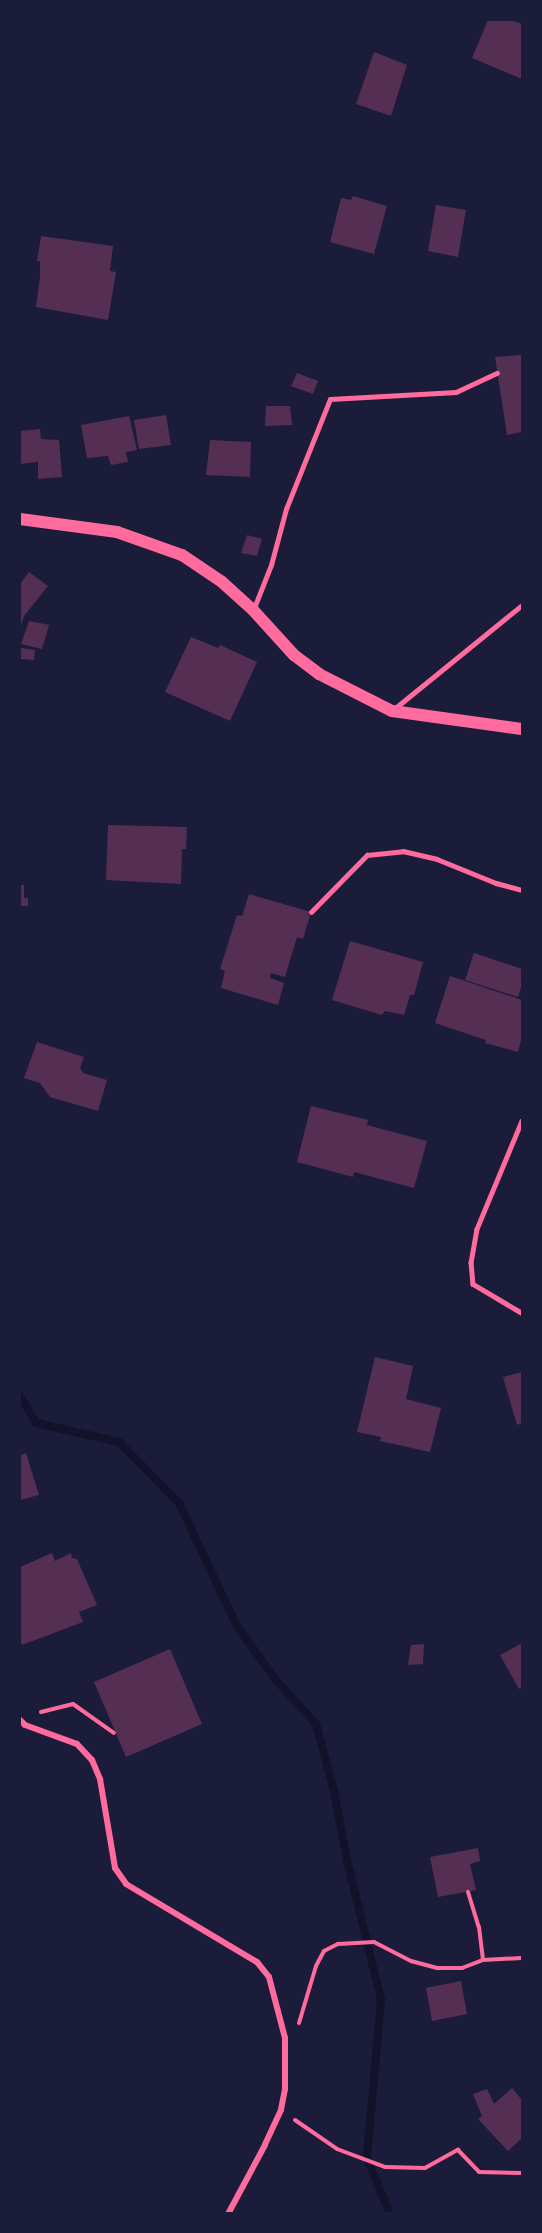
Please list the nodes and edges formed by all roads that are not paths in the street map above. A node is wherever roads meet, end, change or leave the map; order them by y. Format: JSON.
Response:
{"nodes":[{"id":1,"x":497,"y":373,"type":"dead end"},
{"id":2,"x":20,"y":519,"type":"edge"},
{"id":3,"x":522,"y":605,"type":"edge"},
{"id":4,"x":254,"y":610,"type":"junction"},
{"id":5,"x":392,"y":711,"type":"junction"},
{"id":6,"x":522,"y":729,"type":"edge"},
{"id":7,"x":522,"y":890,"type":"edge"},
{"id":8,"x":311,"y":912,"type":"dead end"},
{"id":9,"x":522,"y":1121,"type":"edge"},
{"id":10,"x":522,"y":1313,"type":"edge"},
{"id":11,"x":20,"y":1720,"type":"edge"},
{"id":12,"x":228,"y":2214,"type":"edge"}],
"edges":[{"from":1,"to":4,"type":"lane"},
{"from":2,"to":4,"type":"main road"},
{"from":3,"to":5,"type":"lane"},
{"from":4,"to":5,"type":"main road"},
{"from":5,"to":6,"type":"main road"},
{"from":7,"to":8,"type":"lane"},
{"from":9,"to":10,"type":"lane"},
{"from":11,"to":12,"type":"street"}]}
